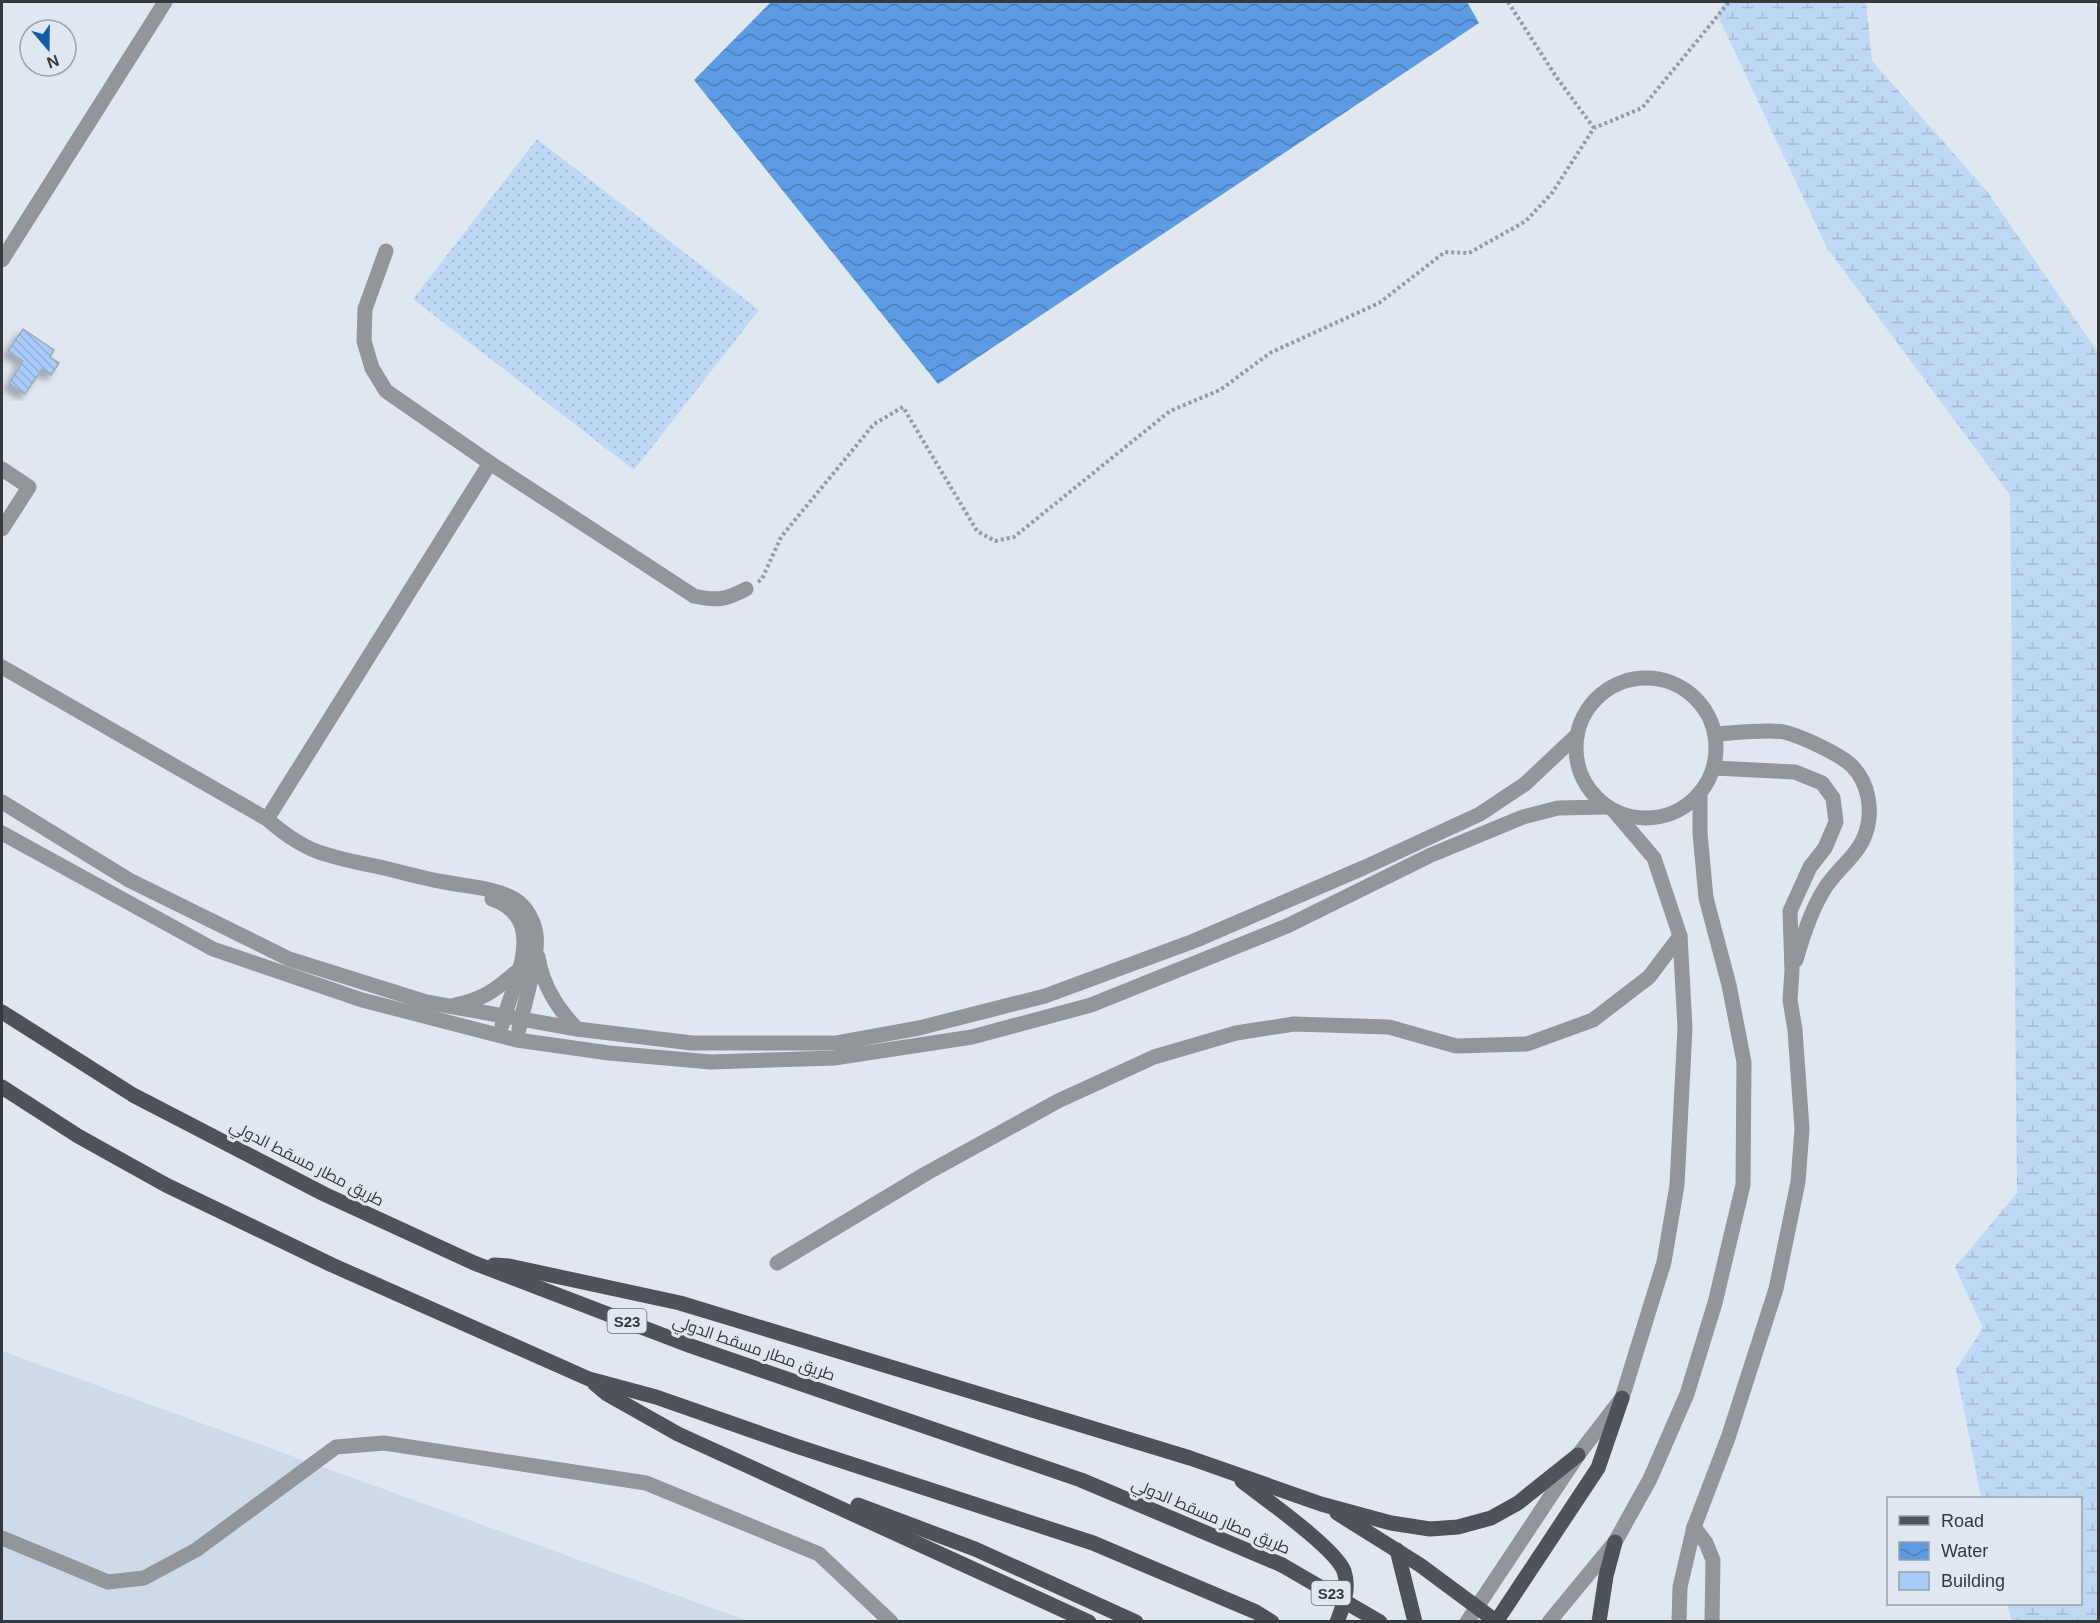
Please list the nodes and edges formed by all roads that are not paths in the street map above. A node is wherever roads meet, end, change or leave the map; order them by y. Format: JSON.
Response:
{"nodes":[{"id":1,"x":165,"y":2,"type":"edge"},
{"id":2,"x":386,"y":251,"type":"dead end"},
{"id":3,"x":2,"y":260,"type":"edge"},
{"id":4,"x":490,"y":463,"type":"junction"},
{"id":5,"x":2,"y":469,"type":"edge"},
{"id":6,"x":2,"y":529,"type":"edge"},
{"id":7,"x":746,"y":589,"type":"road end"},
{"id":8,"x":2,"y":667,"type":"edge"},
{"id":9,"x":1715,"y":734,"type":"junction"},
{"id":10,"x":1577,"y":735,"type":"junction"},
{"id":11,"x":1714,"y":768,"type":"junction"},
{"id":12,"x":1700,"y":793,"type":"junction"},
{"id":13,"x":2,"y":802,"type":"edge"},
{"id":14,"x":1611,"y":809,"type":"junction"},
{"id":15,"x":267,"y":819,"type":"junction"},
{"id":16,"x":2,"y":833,"type":"edge"},
{"id":17,"x":449,"y":883,"type":"junction"},
{"id":18,"x":1680,"y":936,"type":"junction"},
{"id":19,"x":536,"y":946,"type":"junction"},
{"id":20,"x":519,"y":970,"type":"junction"},
{"id":21,"x":1792,"y":971,"type":"junction"},
{"id":22,"x":447,"y":1007,"type":"junction"},
{"id":23,"x":2,"y":1012,"type":"edge"},
{"id":24,"x":504,"y":1017,"type":"junction"},
{"id":25,"x":521,"y":1019,"type":"junction"},
{"id":26,"x":577,"y":1029,"type":"junction"},
{"id":27,"x":499,"y":1036,"type":"junction"},
{"id":28,"x":516,"y":1040,"type":"junction"},
{"id":29,"x":2,"y":1087,"type":"edge"},
{"id":30,"x":474,"y":1263,"type":"junction"},
{"id":31,"x":777,"y":1263,"type":"dead end"},
{"id":32,"x":589,"y":1379,"type":"junction"},
{"id":33,"x":1622,"y":1398,"type":"junction"},
{"id":34,"x":1578,"y":1455,"type":"junction"},
{"id":35,"x":1233,"y":1473,"type":"junction"},
{"id":36,"x":815,"y":1495,"type":"junction"},
{"id":37,"x":1321,"y":1504,"type":"junction"},
{"id":38,"x":1694,"y":1527,"type":"junction"},
{"id":39,"x":2,"y":1538,"type":"edge"},
{"id":40,"x":1615,"y":1542,"type":"junction"},
{"id":41,"x":1397,"y":1550,"type":"junction"},
{"id":42,"x":1478,"y":1606,"type":"junction"},
{"id":43,"x":1497,"y":1621,"type":"edge"},
{"id":44,"x":891,"y":1622,"type":"edge"},
{"id":45,"x":1089,"y":1622,"type":"edge"},
{"id":46,"x":1136,"y":1622,"type":"edge"},
{"id":47,"x":1272,"y":1622,"type":"edge"},
{"id":48,"x":1337,"y":1622,"type":"edge"},
{"id":49,"x":1380,"y":1622,"type":"edge"},
{"id":50,"x":1415,"y":1622,"type":"edge"},
{"id":51,"x":1467,"y":1622,"type":"edge"},
{"id":52,"x":1549,"y":1622,"type":"edge"},
{"id":53,"x":1599,"y":1622,"type":"edge"},
{"id":54,"x":1679,"y":1622,"type":"edge"},
{"id":55,"x":1712,"y":1622,"type":"edge"}],
"edges":[{"from":1,"to":3,"type":"street"},
{"from":2,"to":4,"type":"street"},
{"from":4,"to":7,"type":"street"},
{"from":4,"to":15,"type":"street"},
{"from":5,"to":6,"type":"street"},
{"from":8,"to":15,"type":"street"},
{"from":9,"to":10,"type":"street"},
{"from":9,"to":11,"type":"street"},
{"from":9,"to":21,"type":"street"},
{"from":10,"to":14,"type":"street"},
{"from":10,"to":26,"type":"street"},
{"from":11,"to":12,"type":"street"},
{"from":11,"to":21,"type":"street"},
{"from":12,"to":14,"type":"street"},
{"from":12,"to":40,"type":"street"},
{"from":13,"to":22,"type":"street"},
{"from":14,"to":18,"type":"street"},
{"from":14,"to":28,"type":"street"},
{"from":15,"to":17,"type":"street"},
{"from":16,"to":27,"type":"street"},
{"from":17,"to":19,"type":"street"},
{"from":17,"to":20,"type":"street"},
{"from":18,"to":31,"type":"street"},
{"from":18,"to":33,"type":"street"},
{"from":19,"to":25,"type":"street"},
{"from":19,"to":26,"type":"street"},
{"from":20,"to":22,"type":"street"},
{"from":20,"to":24,"type":"street"},
{"from":21,"to":38,"type":"street"},
{"from":22,"to":24,"type":"street"},
{"from":23,"to":30,"type":"main road","name":"طريق مطار مسقط الدولي","number":"S23"},
{"from":24,"to":25,"type":"street"},
{"from":24,"to":27,"type":"street"},
{"from":25,"to":26,"type":"street"},
{"from":25,"to":28,"type":"street"},
{"from":27,"to":28,"type":"street"},
{"from":29,"to":32,"type":"main road"},
{"from":30,"to":35,"type":"main road"},
{"from":30,"to":49,"type":"main road","name":"طريق مطار مسقط الدولي","number":"S23","bridge":true},
{"from":32,"to":36,"type":"main road"},
{"from":32,"to":47,"type":"main road"},
{"from":33,"to":34,"type":"street"},
{"from":33,"to":43,"type":"main road"},
{"from":34,"to":37,"type":"main road"},
{"from":34,"to":42,"type":"street"},
{"from":35,"to":37,"type":"main road"},
{"from":35,"to":48,"type":"main road"},
{"from":36,"to":45,"type":"main road"},
{"from":36,"to":46,"type":"main road"},
{"from":37,"to":41,"type":"main road"},
{"from":38,"to":54,"type":"street"},
{"from":38,"to":55,"type":"street"},
{"from":39,"to":44,"type":"street"},
{"from":40,"to":52,"type":"street"},
{"from":40,"to":53,"type":"main road"},
{"from":41,"to":42,"type":"main road"},
{"from":41,"to":50,"type":"main road"},
{"from":42,"to":43,"type":"main road"},
{"from":42,"to":51,"type":"street"}]}
